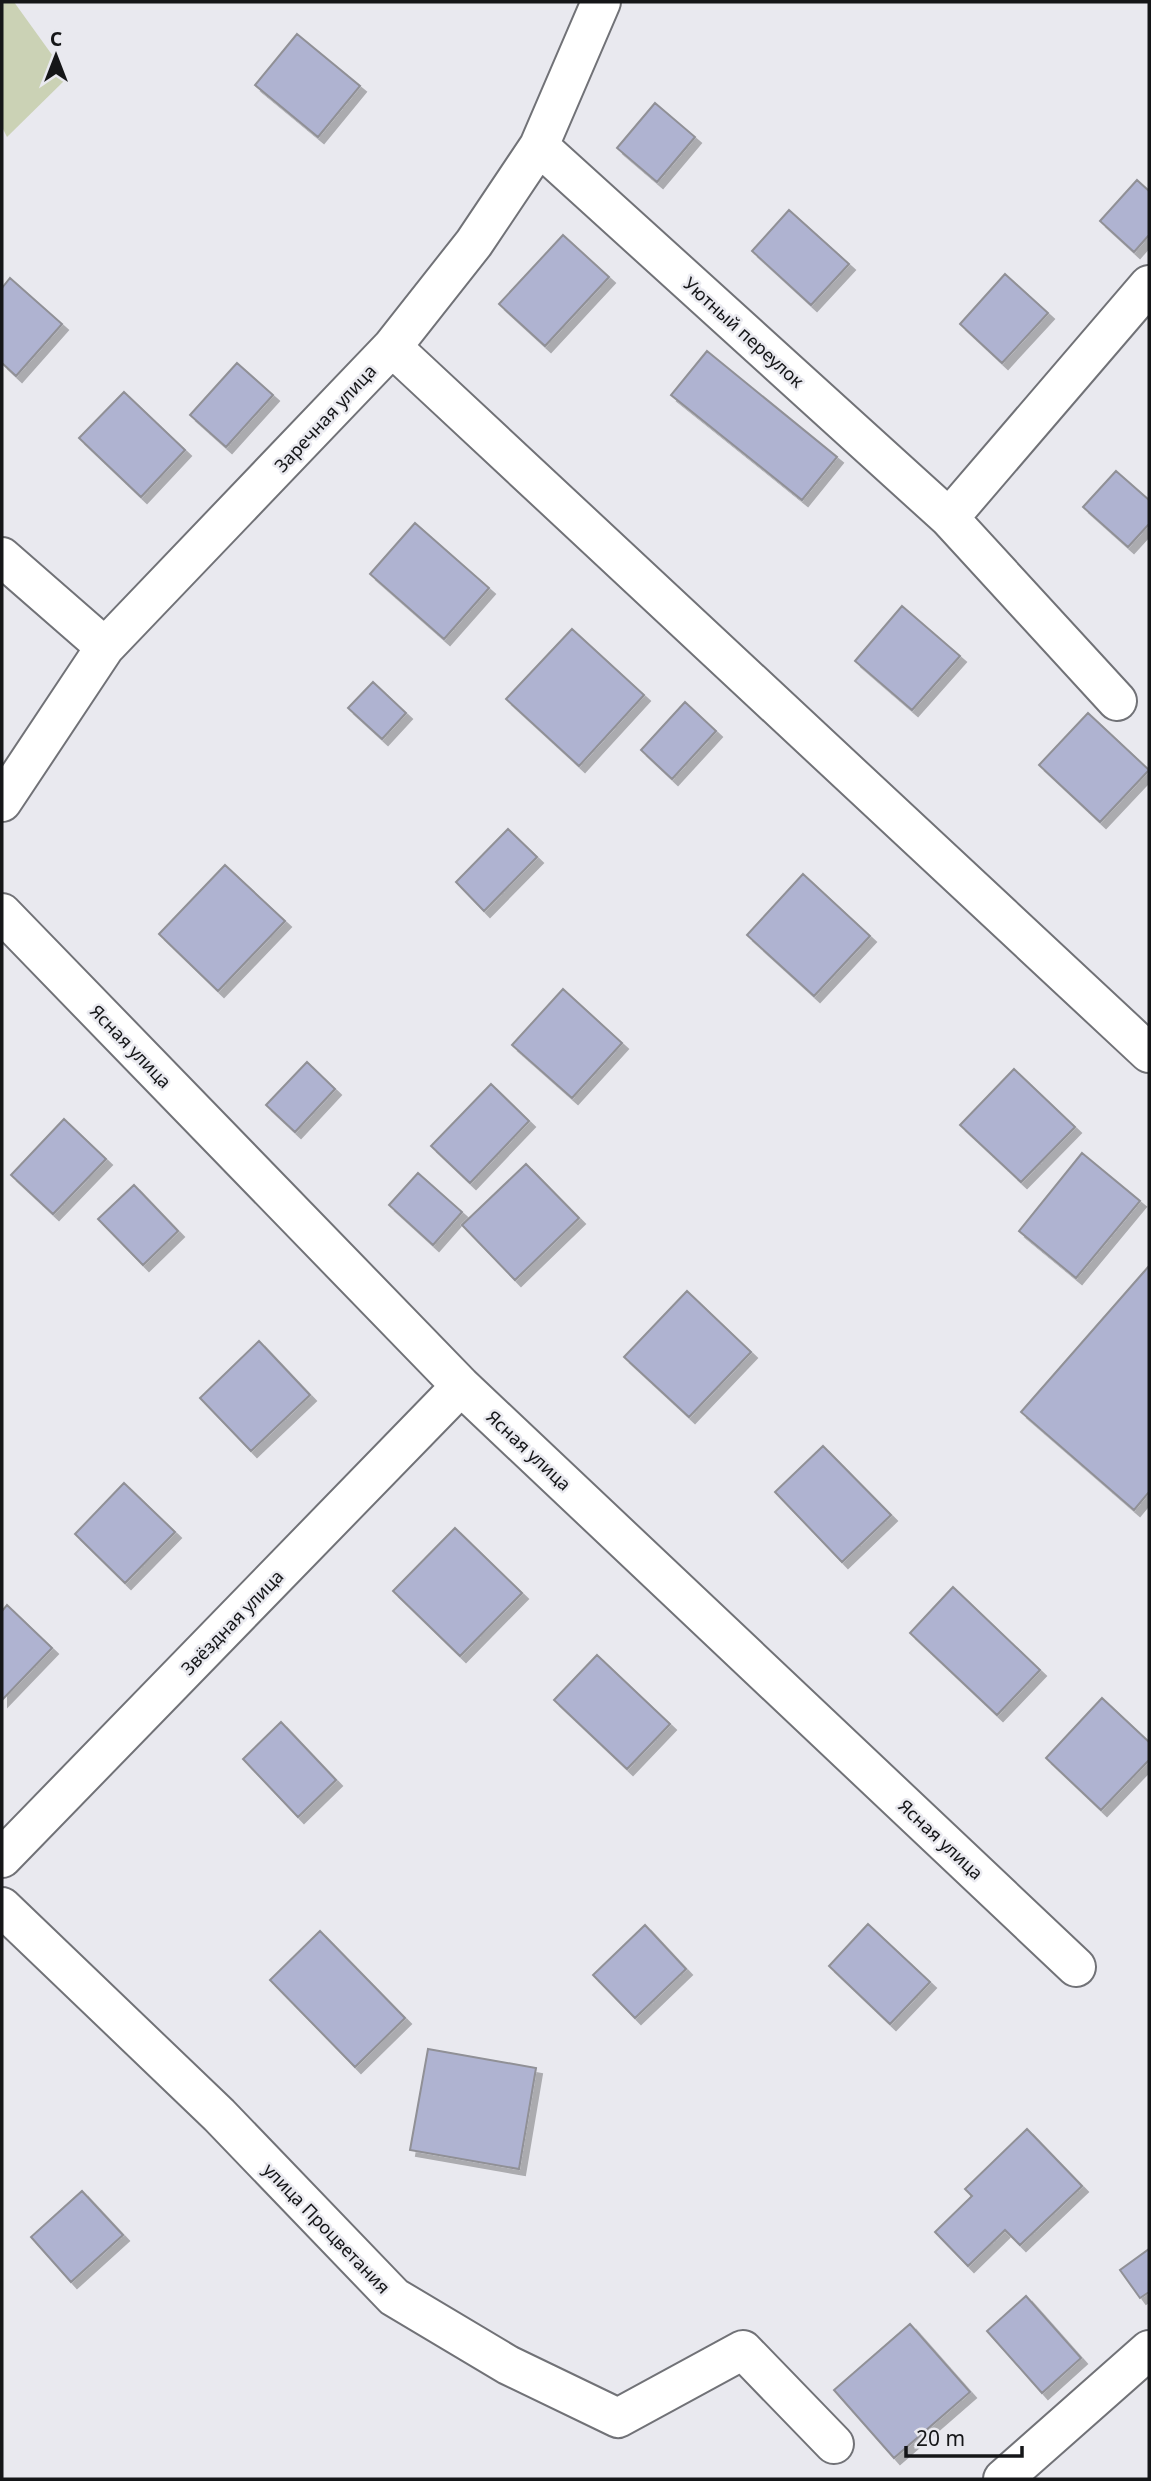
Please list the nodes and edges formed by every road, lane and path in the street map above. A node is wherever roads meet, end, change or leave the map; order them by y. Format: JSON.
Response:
{"nodes":[{"id":1,"x":601,"y":2,"type":"edge"},
{"id":2,"x":539,"y":146,"type":"junction"},
{"id":3,"x":1149,"y":285,"type":"edge"},
{"id":4,"x":392,"y":347,"type":"junction"},
{"id":5,"x":949,"y":518,"type":"junction"},
{"id":6,"x":2,"y":557,"type":"edge"},
{"id":7,"x":105,"y":647,"type":"junction"},
{"id":8,"x":1117,"y":701,"type":"dead end"},
{"id":9,"x":2,"y":802,"type":"edge"},
{"id":10,"x":2,"y":913,"type":"edge"},
{"id":11,"x":1149,"y":1053,"type":"edge"},
{"id":12,"x":461,"y":1386,"type":"junction"},
{"id":13,"x":2,"y":1858,"type":"edge"},
{"id":14,"x":2,"y":1907,"type":"edge"},
{"id":15,"x":1076,"y":1967,"type":"dead end"},
{"id":16,"x":1149,"y":2350,"type":"edge"},
{"id":17,"x":834,"y":2444,"type":"dead end"},
{"id":18,"x":1003,"y":2479,"type":"edge"}],
"edges":[{"from":1,"to":2,"type":"street","name":"Заречная улица"},
{"from":2,"to":4,"type":"street","name":"Заречная улица"},
{"from":2,"to":5,"type":"street","name":"Уютный переулок"},
{"from":3,"to":5,"type":"street"},
{"from":4,"to":7,"type":"street","name":"Заречная улица"},
{"from":4,"to":11,"type":"street"},
{"from":5,"to":8,"type":"street","name":"Уютный переулок"},
{"from":6,"to":7,"type":"street"},
{"from":7,"to":9,"type":"street","name":"Заречная улица"},
{"from":10,"to":12,"type":"street","name":"Ясная улица"},
{"from":12,"to":13,"type":"street","name":"Звёздная улица"},
{"from":12,"to":15,"type":"street","name":"Ясная улица"},
{"from":14,"to":17,"type":"street","name":"улица Процветания"},
{"from":16,"to":18,"type":"street"}]}
